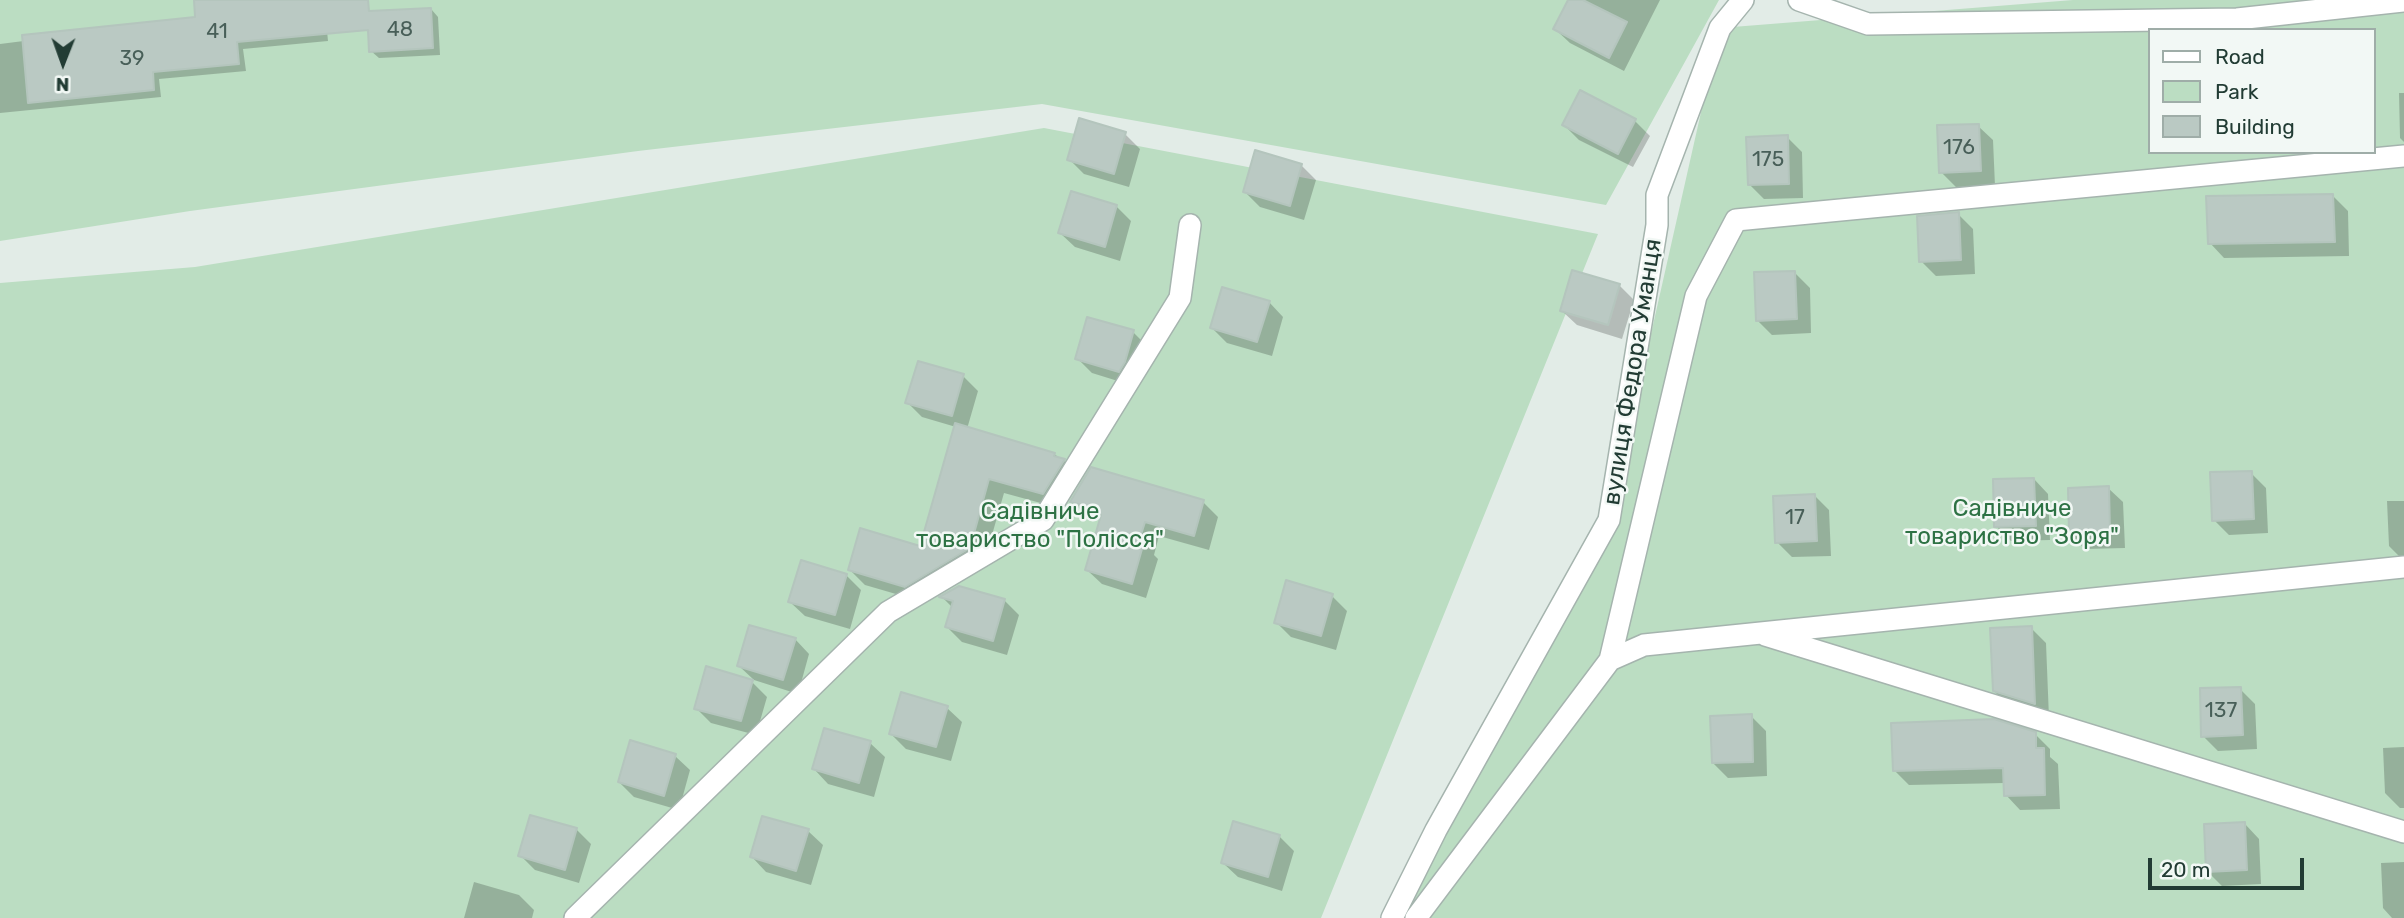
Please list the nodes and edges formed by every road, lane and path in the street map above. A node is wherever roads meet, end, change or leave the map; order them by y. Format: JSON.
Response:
{"nodes":[{"id":1,"x":1744,"y":0,"type":"edge"},
{"id":2,"x":1799,"y":0,"type":"edge"},
{"id":3,"x":2404,"y":1,"type":"edge"},
{"id":4,"x":2404,"y":156,"type":"edge"},
{"id":5,"x":1190,"y":225,"type":"dead end"},
{"id":6,"x":2404,"y":567,"type":"edge"},
{"id":7,"x":1757,"y":633,"type":"junction"},
{"id":8,"x":1611,"y":660,"type":"junction"},
{"id":9,"x":2404,"y":832,"type":"edge"},
{"id":10,"x":575,"y":918,"type":"edge"},
{"id":11,"x":1392,"y":918,"type":"edge"},
{"id":12,"x":1416,"y":918,"type":"edge"}],
"edges":[{"from":1,"to":11,"type":"street","name":"вулиця Федора Уманця"},
{"from":2,"to":3,"type":"street"},
{"from":4,"to":8,"type":"street"},
{"from":5,"to":10,"type":"street"},
{"from":6,"to":7,"type":"street"},
{"from":7,"to":8,"type":"street"},
{"from":7,"to":9,"type":"street"},
{"from":8,"to":12,"type":"street"}]}
